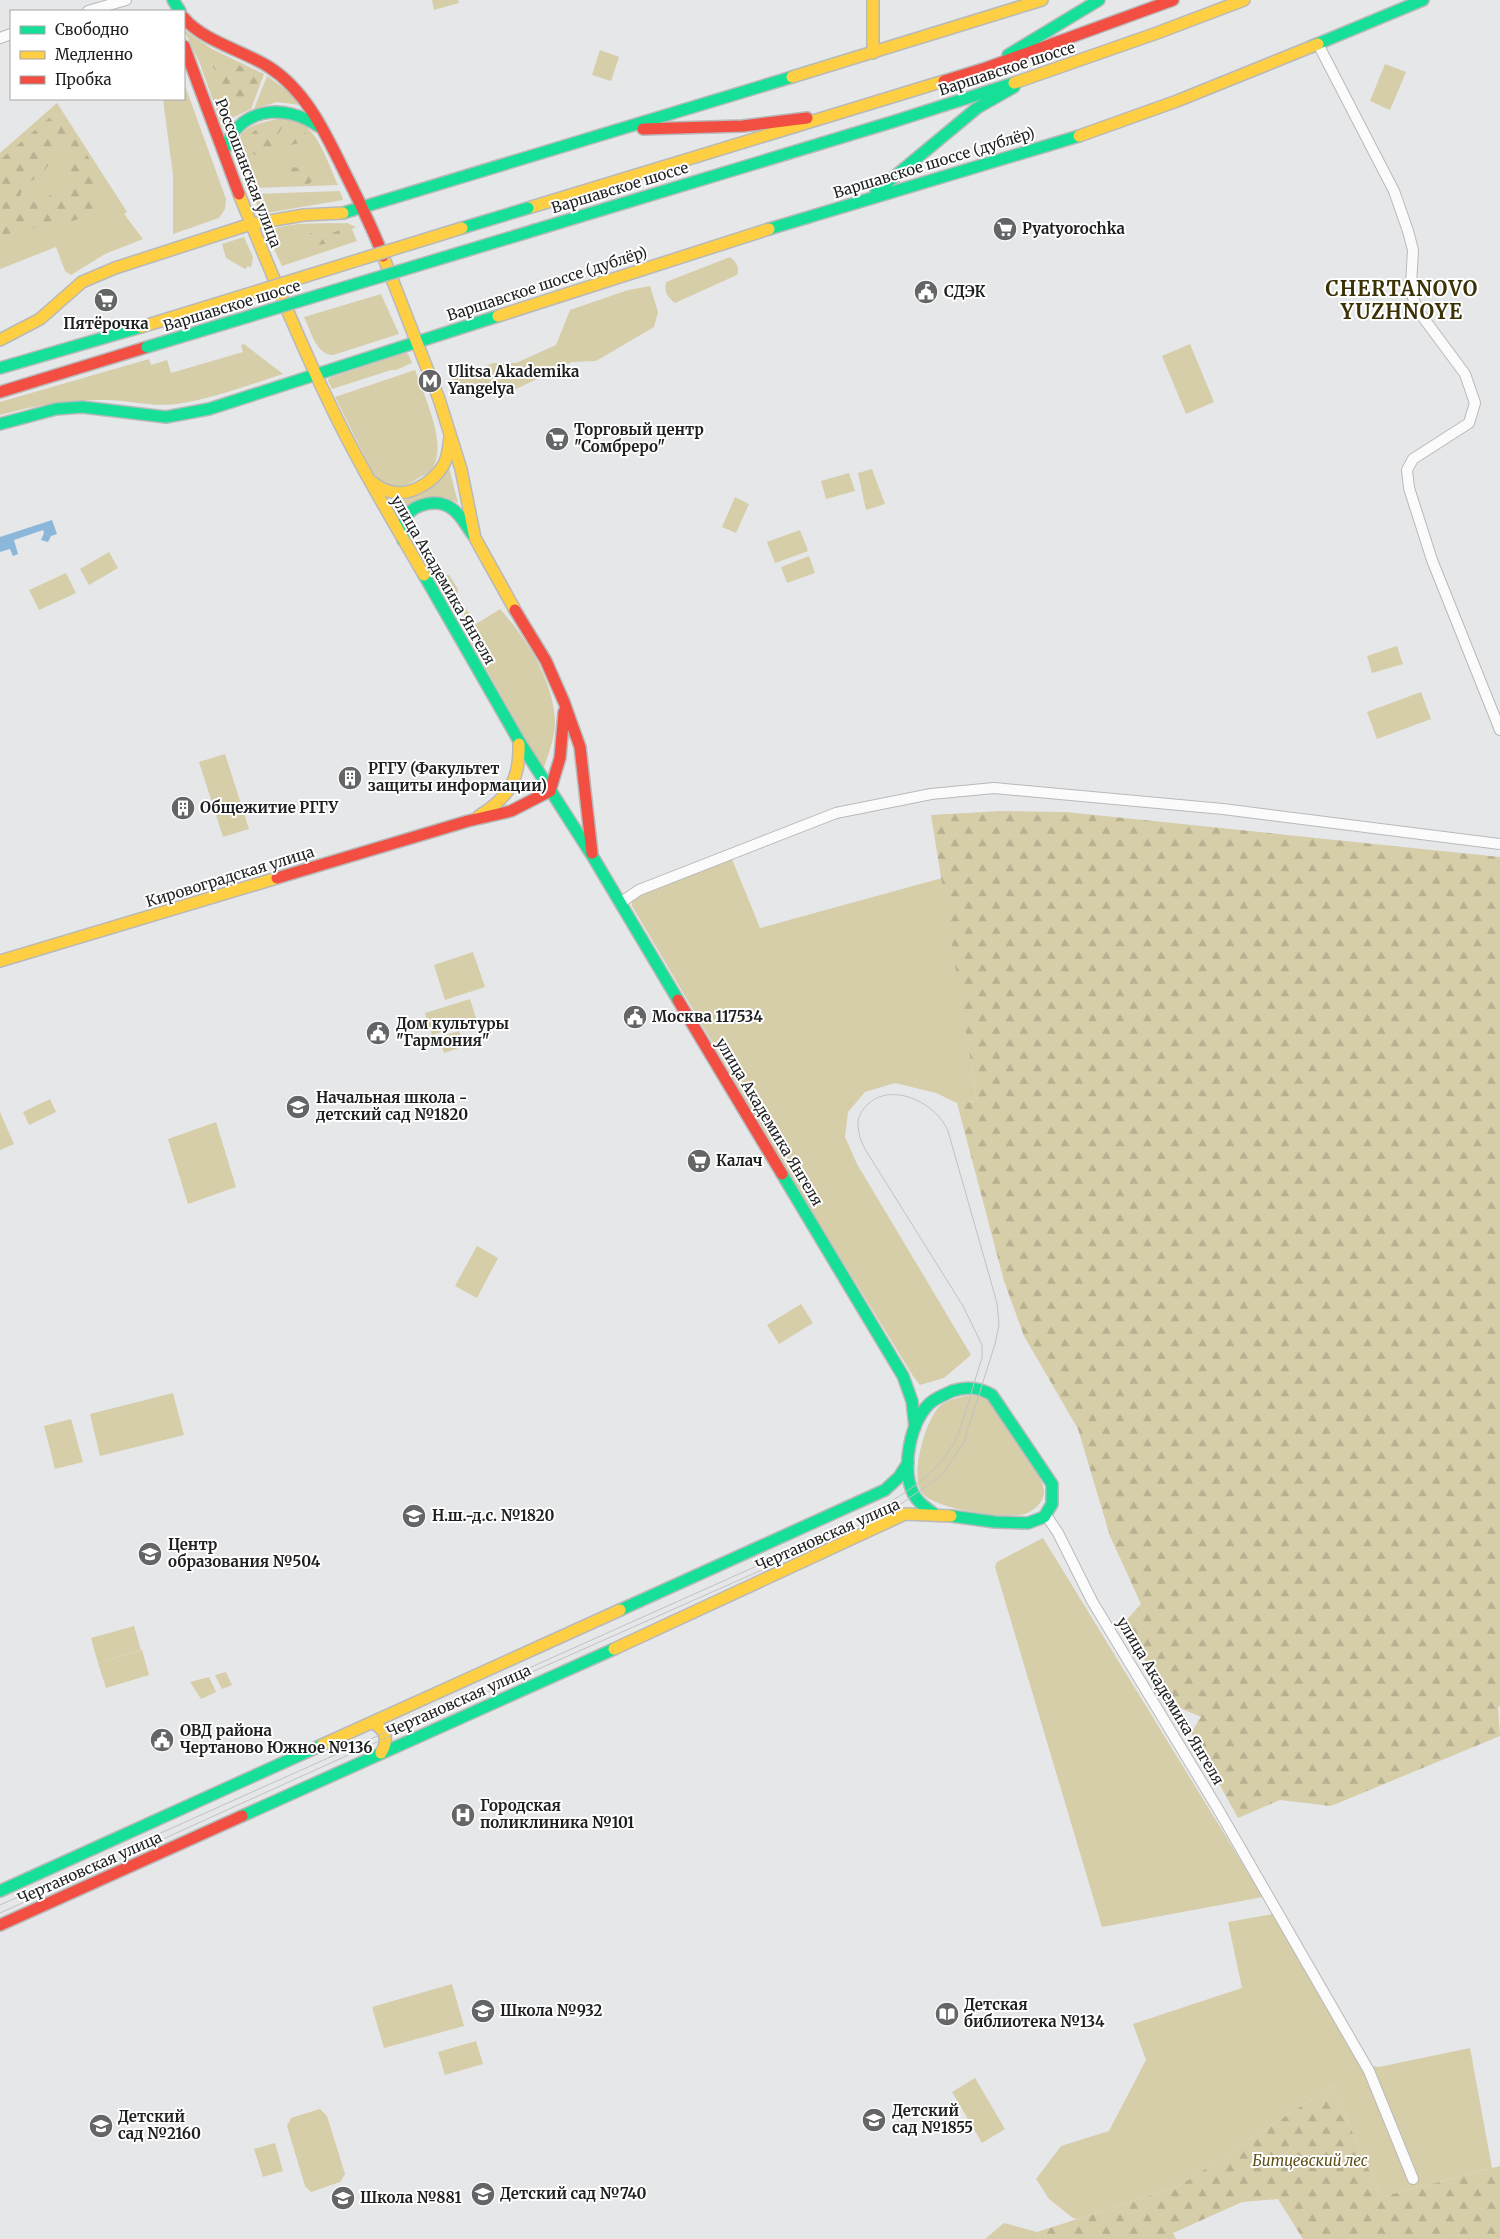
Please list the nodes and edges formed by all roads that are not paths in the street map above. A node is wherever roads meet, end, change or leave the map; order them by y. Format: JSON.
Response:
{"nodes":[{"id":1,"x":126,"y":0,"type":"edge"},
{"id":2,"x":873,"y":0,"type":"edge"},
{"id":3,"x":1042,"y":0,"type":"edge"},
{"id":4,"x":1099,"y":0,"type":"edge"},
{"id":5,"x":1173,"y":0,"type":"edge"},
{"id":6,"x":1244,"y":0,"type":"edge"},
{"id":7,"x":1423,"y":0,"type":"edge"},
{"id":8,"x":91,"y":10,"type":"edge"},
{"id":9,"x":185,"y":20,"type":"edge"},
{"id":10,"x":1318,"y":44,"type":"junction"},
{"id":11,"x":185,"y":49,"type":"edge"},
{"id":12,"x":873,"y":53,"type":"junction"},
{"id":13,"x":986,"y":68,"type":"junction"},
{"id":14,"x":1026,"y":80,"type":"junction"},
{"id":15,"x":828,"y":115,"type":"junction"},
{"id":16,"x":614,"y":130,"type":"junction"},
{"id":17,"x":324,"y":132,"type":"junction"},
{"id":18,"x":224,"y":152,"type":"junction"},
{"id":19,"x":869,"y":198,"type":"junction"},
{"id":20,"x":363,"y":208,"type":"junction"},
{"id":21,"x":251,"y":224,"type":"junction"},
{"id":22,"x":286,"y":309,"type":"joint"},
{"id":23,"x":0,"y":340,"type":"edge"},
{"id":24,"x":418,"y":342,"type":"junction"},
{"id":25,"x":0,"y":368,"type":"edge"},
{"id":26,"x":316,"y":376,"type":"junction"},
{"id":27,"x":0,"y":392,"type":"edge"},
{"id":28,"x":0,"y":424,"type":"edge"},
{"id":29,"x":451,"y":436,"type":"junction"},
{"id":30,"x":368,"y":478,"type":"junction"},
{"id":31,"x":475,"y":538,"type":"junction"},
{"id":32,"x":403,"y":542,"type":"junction"},
{"id":33,"x":564,"y":702,"type":"junction"},
{"id":34,"x":1500,"y":730,"type":"edge"},
{"id":35,"x":519,"y":742,"type":"junction"},
{"id":36,"x":550,"y":791,"type":"junction"},
{"id":37,"x":468,"y":821,"type":"junction"},
{"id":38,"x":1500,"y":844,"type":"edge"},
{"id":39,"x":593,"y":857,"type":"junction"},
{"id":40,"x":620,"y":903,"type":"junction"},
{"id":41,"x":0,"y":962,"type":"edge"},
{"id":42,"x":904,"y":1376,"type":"junction"},
{"id":43,"x":960,"y":1388,"type":"junction"},
{"id":44,"x":915,"y":1427,"type":"junction"},
{"id":45,"x":908,"y":1462,"type":"junction"},
{"id":46,"x":933,"y":1513,"type":"junction"},
{"id":47,"x":1046,"y":1515,"type":"junction"},
{"id":48,"x":373,"y":1723,"type":"junction"},
{"id":49,"x":381,"y":1753,"type":"junction"},
{"id":50,"x":0,"y":1891,"type":"edge"},
{"id":51,"x":0,"y":1925,"type":"edge"},
{"id":52,"x":1413,"y":2179,"type":"dead end"}],
"edges":[{"from":1,"to":8,"type":"street"},
{"from":2,"to":12,"type":"main road"},
{"from":3,"to":12,"type":"main road"},
{"from":4,"to":13,"type":"main road"},
{"from":5,"to":13,"type":"main road","name":"Варшавское шоссе"},
{"from":6,"to":14,"type":"main road","name":"Варшавское шоссе"},
{"from":7,"to":10,"type":"main road","name":"Варшавское шоссе (дублёр)"},
{"from":9,"to":17,"type":"main road"},
{"from":10,"to":19,"type":"main road","name":"Варшавское шоссе (дублёр)"},
{"from":10,"to":34,"type":"street"},
{"from":11,"to":18,"type":"main road","name":"Россошанская улица"},
{"from":12,"to":16,"type":"main road"},
{"from":13,"to":15,"type":"main road","name":"Варшавское шоссе"},
{"from":14,"to":19,"type":"main road"},
{"from":14,"to":27,"type":"main road","name":"Варшавское шоссе","bridge":true},
{"from":15,"to":16,"type":"main road"},
{"from":15,"to":25,"type":"main road","name":"Варшавское шоссе","bridge":true},
{"from":16,"to":20,"type":"main road"},
{"from":17,"to":18,"type":"main road"},
{"from":17,"to":20,"type":"main road"},
{"from":18,"to":21,"type":"main road","name":"Россошанская улица"},
{"from":19,"to":24,"type":"main road","name":"Варшавское шоссе (дублёр)"},
{"from":20,"to":21,"type":"main road"},
{"from":20,"to":24,"type":"main road","name":"улица Академика Янгеля"},
{"from":21,"to":22,"type":"main road","name":"Россошанская улица"},
{"from":21,"to":23,"type":"main road"},
{"from":22,"to":26,"type":"main road","name":"улица Академика Янгеля"},
{"from":24,"to":26,"type":"main road","name":"Варшавское шоссе (дублёр)"},
{"from":24,"to":29,"type":"main road","name":"улица Академика Янгеля"},
{"from":26,"to":28,"type":"main road","name":"Варшавское шоссе (дублёр)"},
{"from":26,"to":30,"type":"main road","name":"улица Академика Янгеля"},
{"from":29,"to":30,"type":"main road"},
{"from":29,"to":31,"type":"main road","name":"улица Академика Янгеля"},
{"from":30,"to":32,"type":"main road","name":"улица Академика Янгеля"},
{"from":31,"to":32,"type":"main road"},
{"from":31,"to":33,"type":"main road","name":"улица Академика Янгеля"},
{"from":32,"to":35,"type":"main road","name":"улица Академика Янгеля"},
{"from":33,"to":36,"type":"main road"},
{"from":33,"to":39,"type":"main road","name":"улица Академика Янгеля"},
{"from":35,"to":36,"type":"main road","name":"улица Академика Янгеля"},
{"from":35,"to":37,"type":"main road","name":"Кировоградская улица"},
{"from":36,"to":37,"type":"main road","name":"Кировоградская улица"},
{"from":36,"to":39,"type":"main road","name":"улица Академика Янгеля"},
{"from":37,"to":41,"type":"main road","name":"Кировоградская улица"},
{"from":38,"to":40,"type":"street"},
{"from":39,"to":40,"type":"main road","name":"улица Академика Янгеля"},
{"from":40,"to":42,"type":"main road","name":"улица Академика Янгеля"},
{"from":42,"to":43,"type":"main road"},
{"from":42,"to":44,"type":"main road"},
{"from":43,"to":44,"type":"main road","name":"Чертановская улица"},
{"from":43,"to":47,"type":"main road","name":"Чертановская улица"},
{"from":44,"to":45,"type":"main road","name":"Чертановская улица"},
{"from":45,"to":46,"type":"main road","name":"Чертановская улица"},
{"from":45,"to":48,"type":"main road","name":"Чертановская улица"},
{"from":46,"to":47,"type":"main road","name":"Чертановская улица"},
{"from":46,"to":49,"type":"main road","name":"Чертановская улица"},
{"from":47,"to":52,"type":"street","name":"улица Академика Янгеля"},
{"from":48,"to":49,"type":"main road"},
{"from":48,"to":50,"type":"main road","name":"Чертановская улица"},
{"from":49,"to":51,"type":"main road","name":"Чертановская улица"}]}
